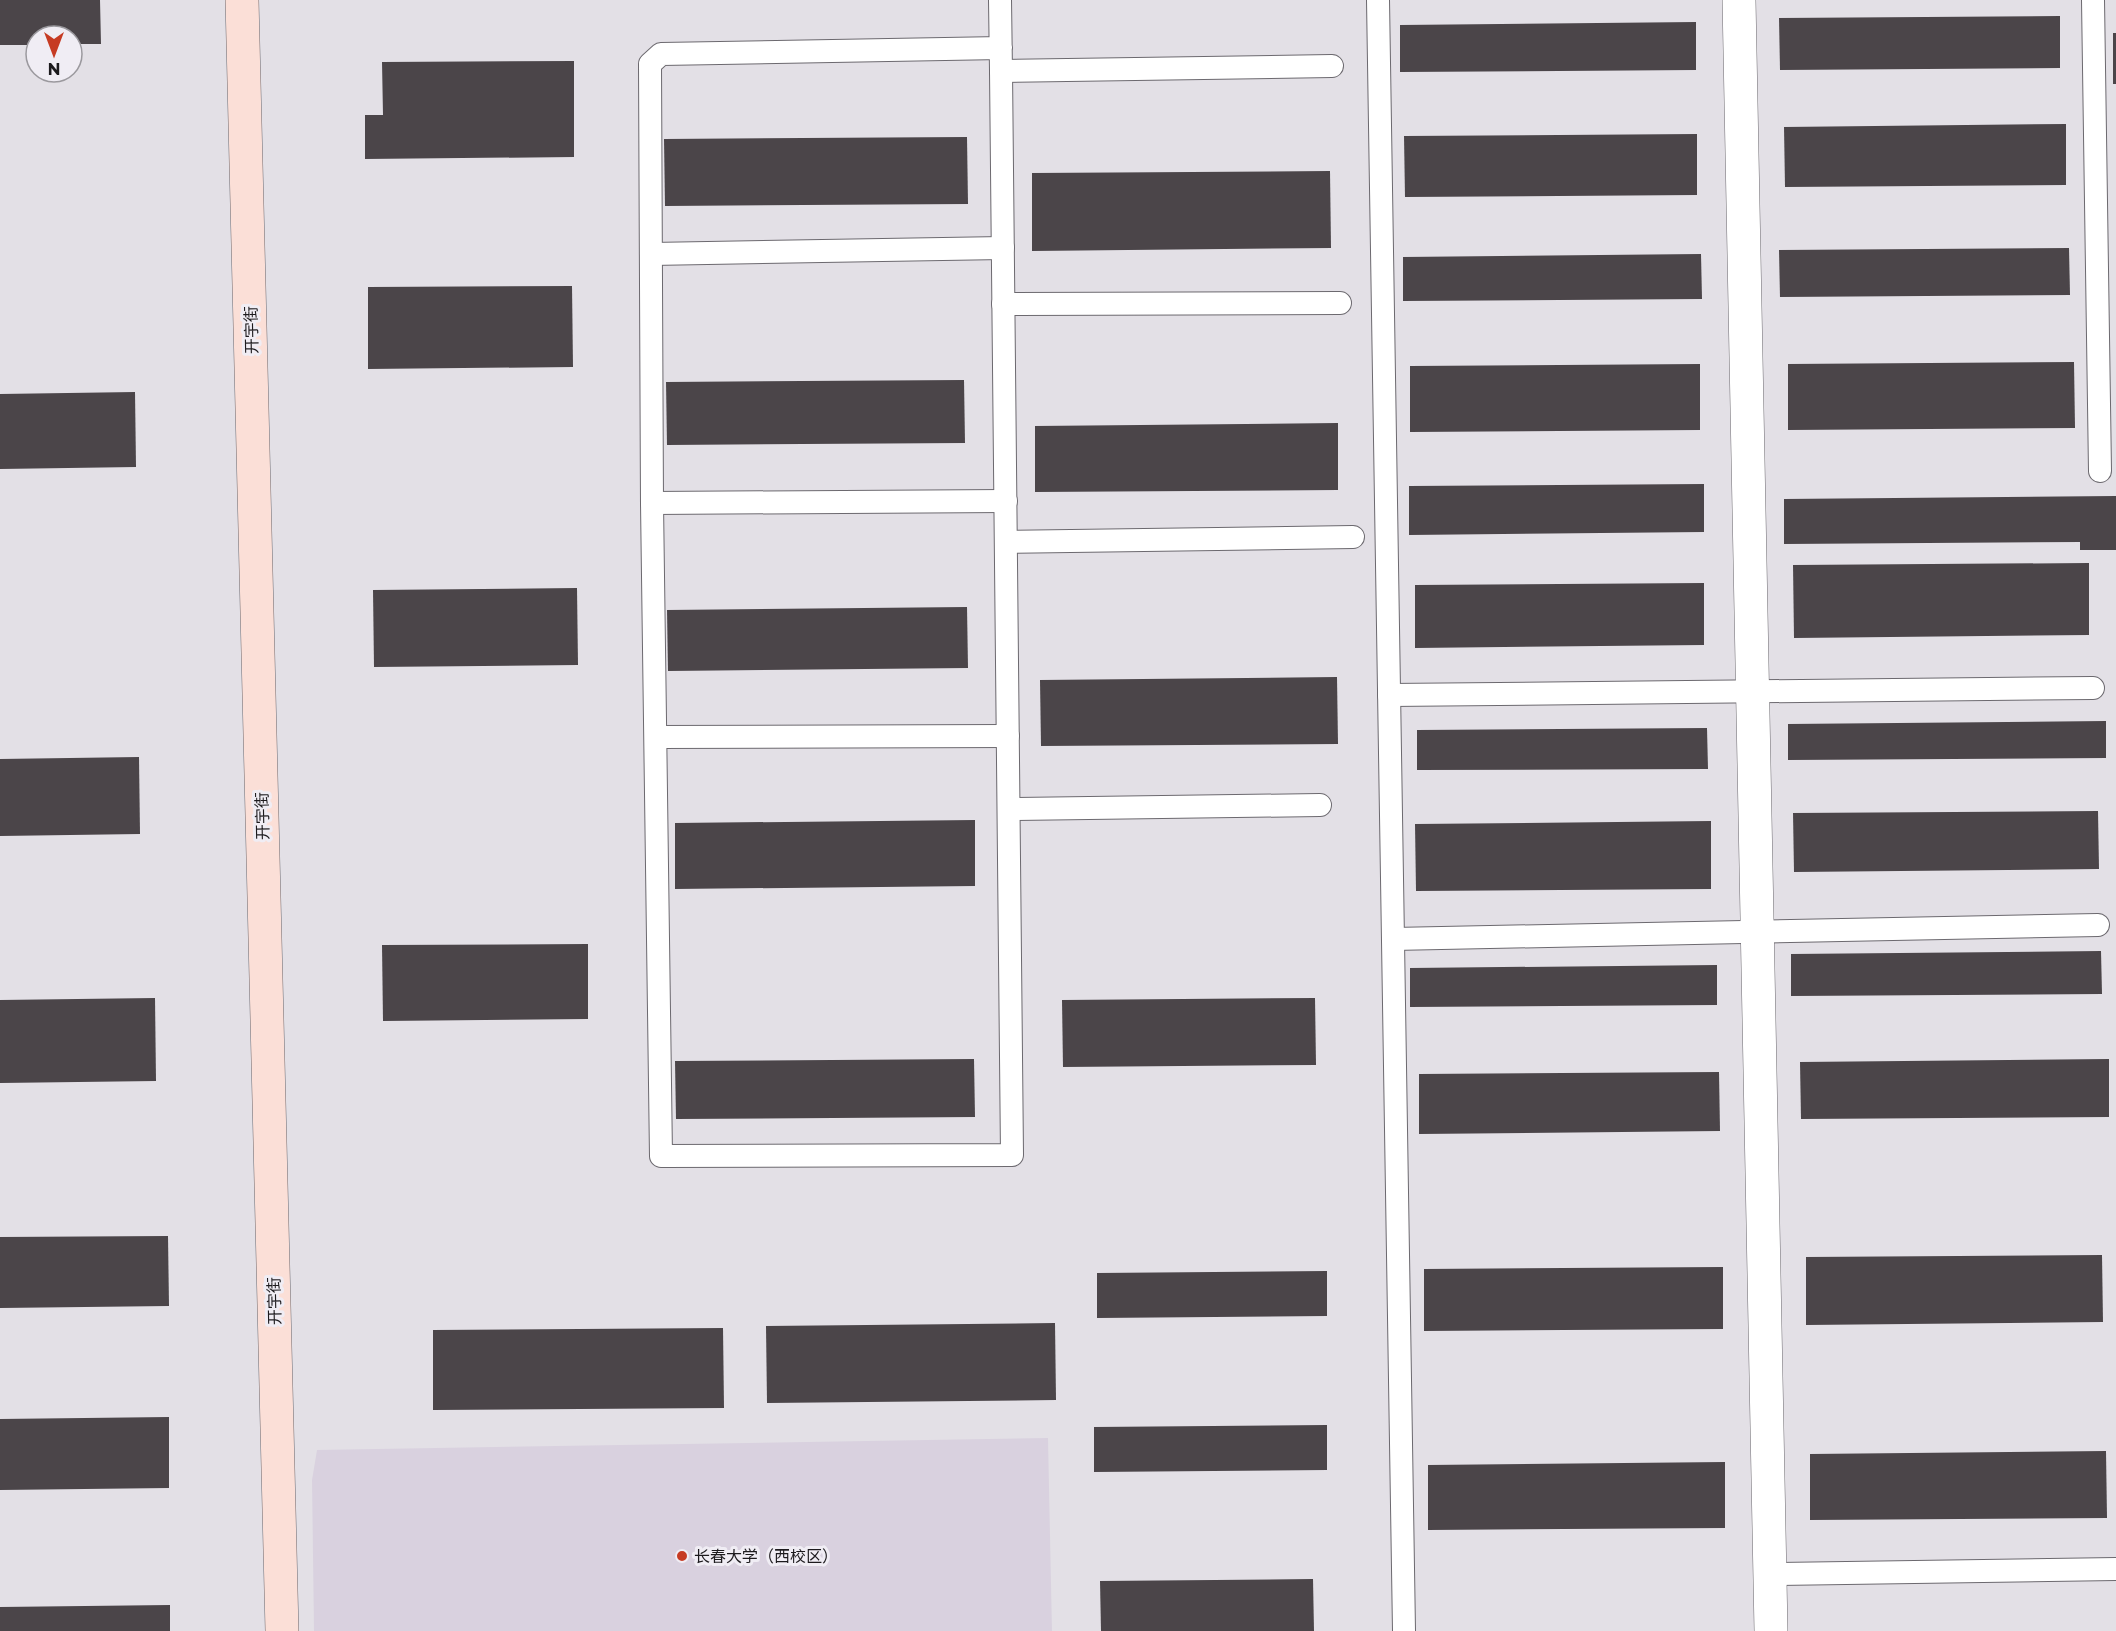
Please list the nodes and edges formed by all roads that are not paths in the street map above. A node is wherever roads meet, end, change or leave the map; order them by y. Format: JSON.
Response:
{"nodes":[{"id":1,"x":242,"y":0,"type":"edge"},
{"id":2,"x":1000,"y":0,"type":"edge"},
{"id":3,"x":1378,"y":0,"type":"edge"},
{"id":4,"x":1739,"y":0,"type":"edge"},
{"id":5,"x":2093,"y":0,"type":"edge"},
{"id":6,"x":1001,"y":48,"type":"junction"},
{"id":7,"x":1332,"y":66,"type":"dead end"},
{"id":8,"x":1001,"y":71,"type":"junction"},
{"id":9,"x":1003,"y":248,"type":"junction"},
{"id":10,"x":651,"y":254,"type":"junction"},
{"id":11,"x":1340,"y":303,"type":"dead end"},
{"id":12,"x":1003,"y":304,"type":"junction"},
{"id":13,"x":2100,"y":471,"type":"dead end"},
{"id":14,"x":1006,"y":501,"type":"junction"},
{"id":15,"x":652,"y":503,"type":"junction"},
{"id":16,"x":1353,"y":537,"type":"dead end"},
{"id":17,"x":1006,"y":542,"type":"junction"},
{"id":18,"x":2093,"y":688,"type":"dead end"},
{"id":19,"x":1753,"y":692,"type":"junction"},
{"id":20,"x":1389,"y":695,"type":"junction"},
{"id":21,"x":1008,"y":736,"type":"junction"},
{"id":22,"x":656,"y":737,"type":"junction"},
{"id":23,"x":1320,"y":805,"type":"dead end"},
{"id":24,"x":1009,"y":809,"type":"junction"},
{"id":25,"x":2097,"y":925,"type":"dead end"},
{"id":26,"x":1757,"y":933,"type":"junction"},
{"id":27,"x":1393,"y":939,"type":"junction"},
{"id":28,"x":2116,"y":1569,"type":"edge"},
{"id":29,"x":1770,"y":1574,"type":"junction"},
{"id":30,"x":282,"y":1631,"type":"edge"},
{"id":31,"x":1404,"y":1631,"type":"edge"},
{"id":32,"x":1771,"y":1631,"type":"edge"}],
"edges":[{"from":1,"to":30,"type":"street","name":"开宇街"},
{"from":2,"to":6,"type":"lane"},
{"from":3,"to":20,"type":"lane"},
{"from":4,"to":19,"type":"street"},
{"from":5,"to":13,"type":"lane"},
{"from":6,"to":8,"type":"lane"},
{"from":6,"to":10,"type":"lane"},
{"from":7,"to":8,"type":"lane"},
{"from":8,"to":9,"type":"lane"},
{"from":9,"to":10,"type":"lane"},
{"from":9,"to":12,"type":"lane"},
{"from":10,"to":15,"type":"lane"},
{"from":11,"to":12,"type":"lane"},
{"from":12,"to":14,"type":"lane"},
{"from":14,"to":15,"type":"lane"},
{"from":14,"to":17,"type":"lane"},
{"from":15,"to":22,"type":"lane"},
{"from":16,"to":17,"type":"lane"},
{"from":17,"to":21,"type":"lane"},
{"from":18,"to":19,"type":"lane"},
{"from":19,"to":20,"type":"lane"},
{"from":19,"to":26,"type":"street"},
{"from":20,"to":27,"type":"lane"},
{"from":21,"to":22,"type":"lane"},
{"from":21,"to":24,"type":"lane"},
{"from":22,"to":24,"type":"lane"},
{"from":23,"to":24,"type":"lane"},
{"from":25,"to":26,"type":"lane"},
{"from":26,"to":27,"type":"lane"},
{"from":26,"to":29,"type":"street"},
{"from":27,"to":31,"type":"lane"},
{"from":28,"to":29,"type":"lane"},
{"from":29,"to":32,"type":"street"}]}
